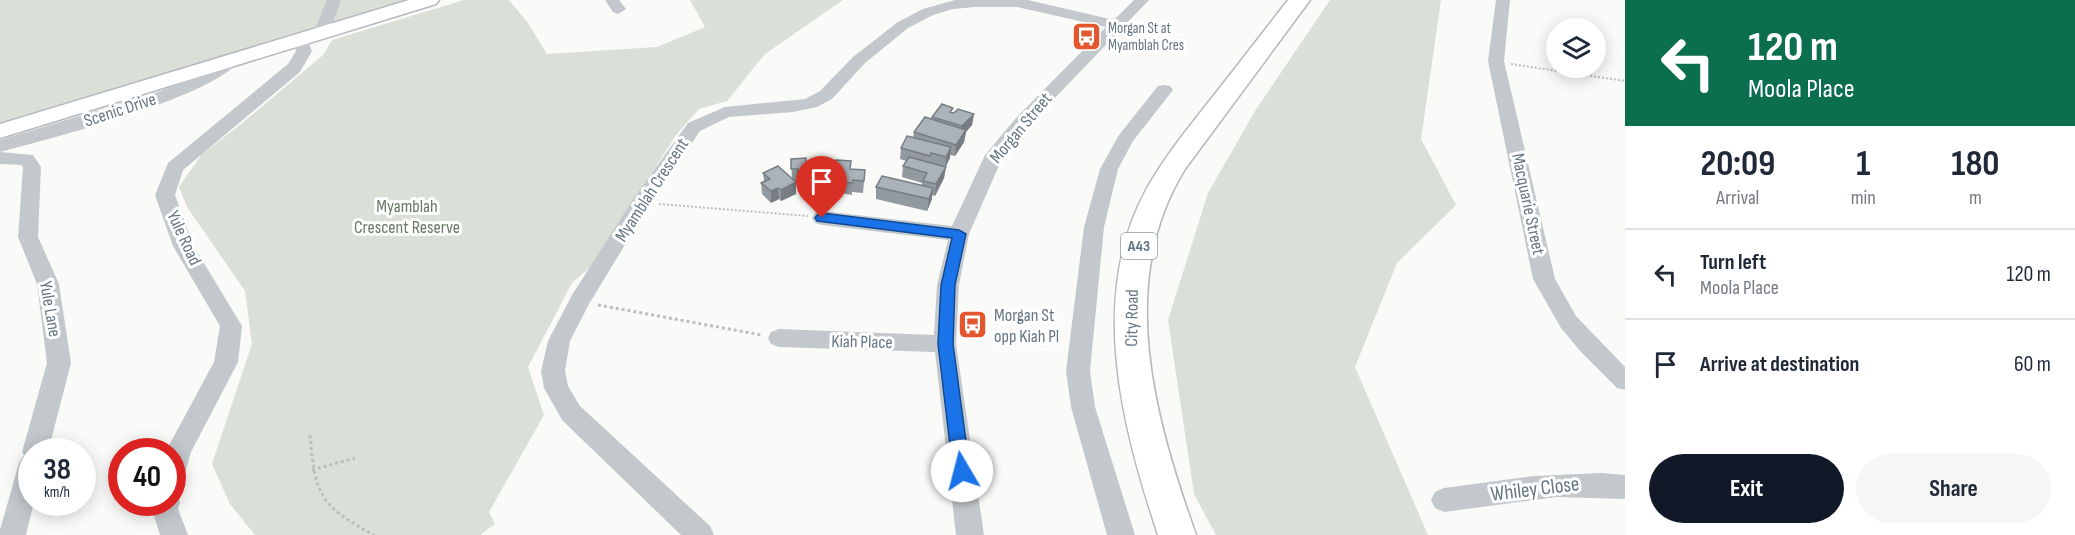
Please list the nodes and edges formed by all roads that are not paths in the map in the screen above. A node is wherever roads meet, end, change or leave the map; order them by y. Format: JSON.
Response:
{"nodes":[{"id":1,"x":334,"y":0,"type":"edge"},
{"id":2,"x":429,"y":0,"type":"edge"},
{"id":3,"x":1142,"y":0,"type":"edge"},
{"id":4,"x":1299,"y":0,"type":"edge"},
{"id":5,"x":1503,"y":0,"type":"edge"},
{"id":6,"x":1117,"y":25,"type":"junction"},
{"id":7,"x":321,"y":33,"type":"junction"},
{"id":8,"x":300,"y":39,"type":"junction"},
{"id":9,"x":232,"y":60,"type":"junction"},
{"id":10,"x":1164,"y":90,"type":"dead end"},
{"id":11,"x":0,"y":131,"type":"edge"},
{"id":12,"x":0,"y":146,"type":"edge"},
{"id":13,"x":0,"y":158,"type":"edge"},
{"id":14,"x":822,"y":218,"type":"road end"},
{"id":15,"x":959,"y":234,"type":"junction"},
{"id":16,"x":779,"y":338,"type":"road end"},
{"id":17,"x":945,"y":344,"type":"junction"},
{"id":18,"x":1625,"y":381,"type":"edge"},
{"id":19,"x":39,"y":438,"type":"edge"},
{"id":20,"x":186,"y":438,"type":"edge"},
{"id":21,"x":1625,"y":487,"type":"edge"},
{"id":22,"x":1444,"y":500,"type":"dead end"},
{"id":23,"x":18,"y":514,"type":"edge"},
{"id":24,"x":167,"y":516,"type":"edge"},
{"id":25,"x":12,"y":535,"type":"edge"},
{"id":26,"x":174,"y":535,"type":"edge"},
{"id":27,"x":700,"y":535,"type":"edge"},
{"id":28,"x":970,"y":535,"type":"edge"},
{"id":29,"x":1121,"y":535,"type":"edge"},
{"id":30,"x":1177,"y":535,"type":"edge"}],
"edges":[{"from":1,"to":7,"type":"street"},
{"from":2,"to":7,"type":"main road","name":"Scenic Drive"},
{"from":3,"to":6,"type":"street","name":"Morgan Street"},
{"from":4,"to":30,"type":"highway","name":"City Road","number":"A43"},
{"from":5,"to":18,"type":"street","name":"Macquarie Street"},
{"from":6,"to":15,"type":"street","name":"Morgan Street"},
{"from":6,"to":27,"type":"street","name":"Myamblah Crescent"},
{"from":7,"to":8,"type":"main road","name":"Scenic Drive"},
{"from":8,"to":9,"type":"main road","name":"Scenic Drive"},
{"from":8,"to":20,"type":"street","name":"Yule Road"},
{"from":9,"to":11,"type":"main road","name":"Scenic Drive"},
{"from":9,"to":12,"type":"street","name":"Scenic Drive"},
{"from":10,"to":29,"type":"street"},
{"from":13,"to":19,"type":"street","name":"Yule Lane"},
{"from":14,"to":15,"type":"street"},
{"from":15,"to":17,"type":"street","name":"Morgan Street"},
{"from":16,"to":17,"type":"street","name":"Kiah Place"},
{"from":17,"to":28,"type":"street","name":"Morgan Street"},
{"from":21,"to":22,"type":"street","name":"Whiley Close"},
{"from":23,"to":25,"type":"street"},
{"from":24,"to":26,"type":"street"}]}
